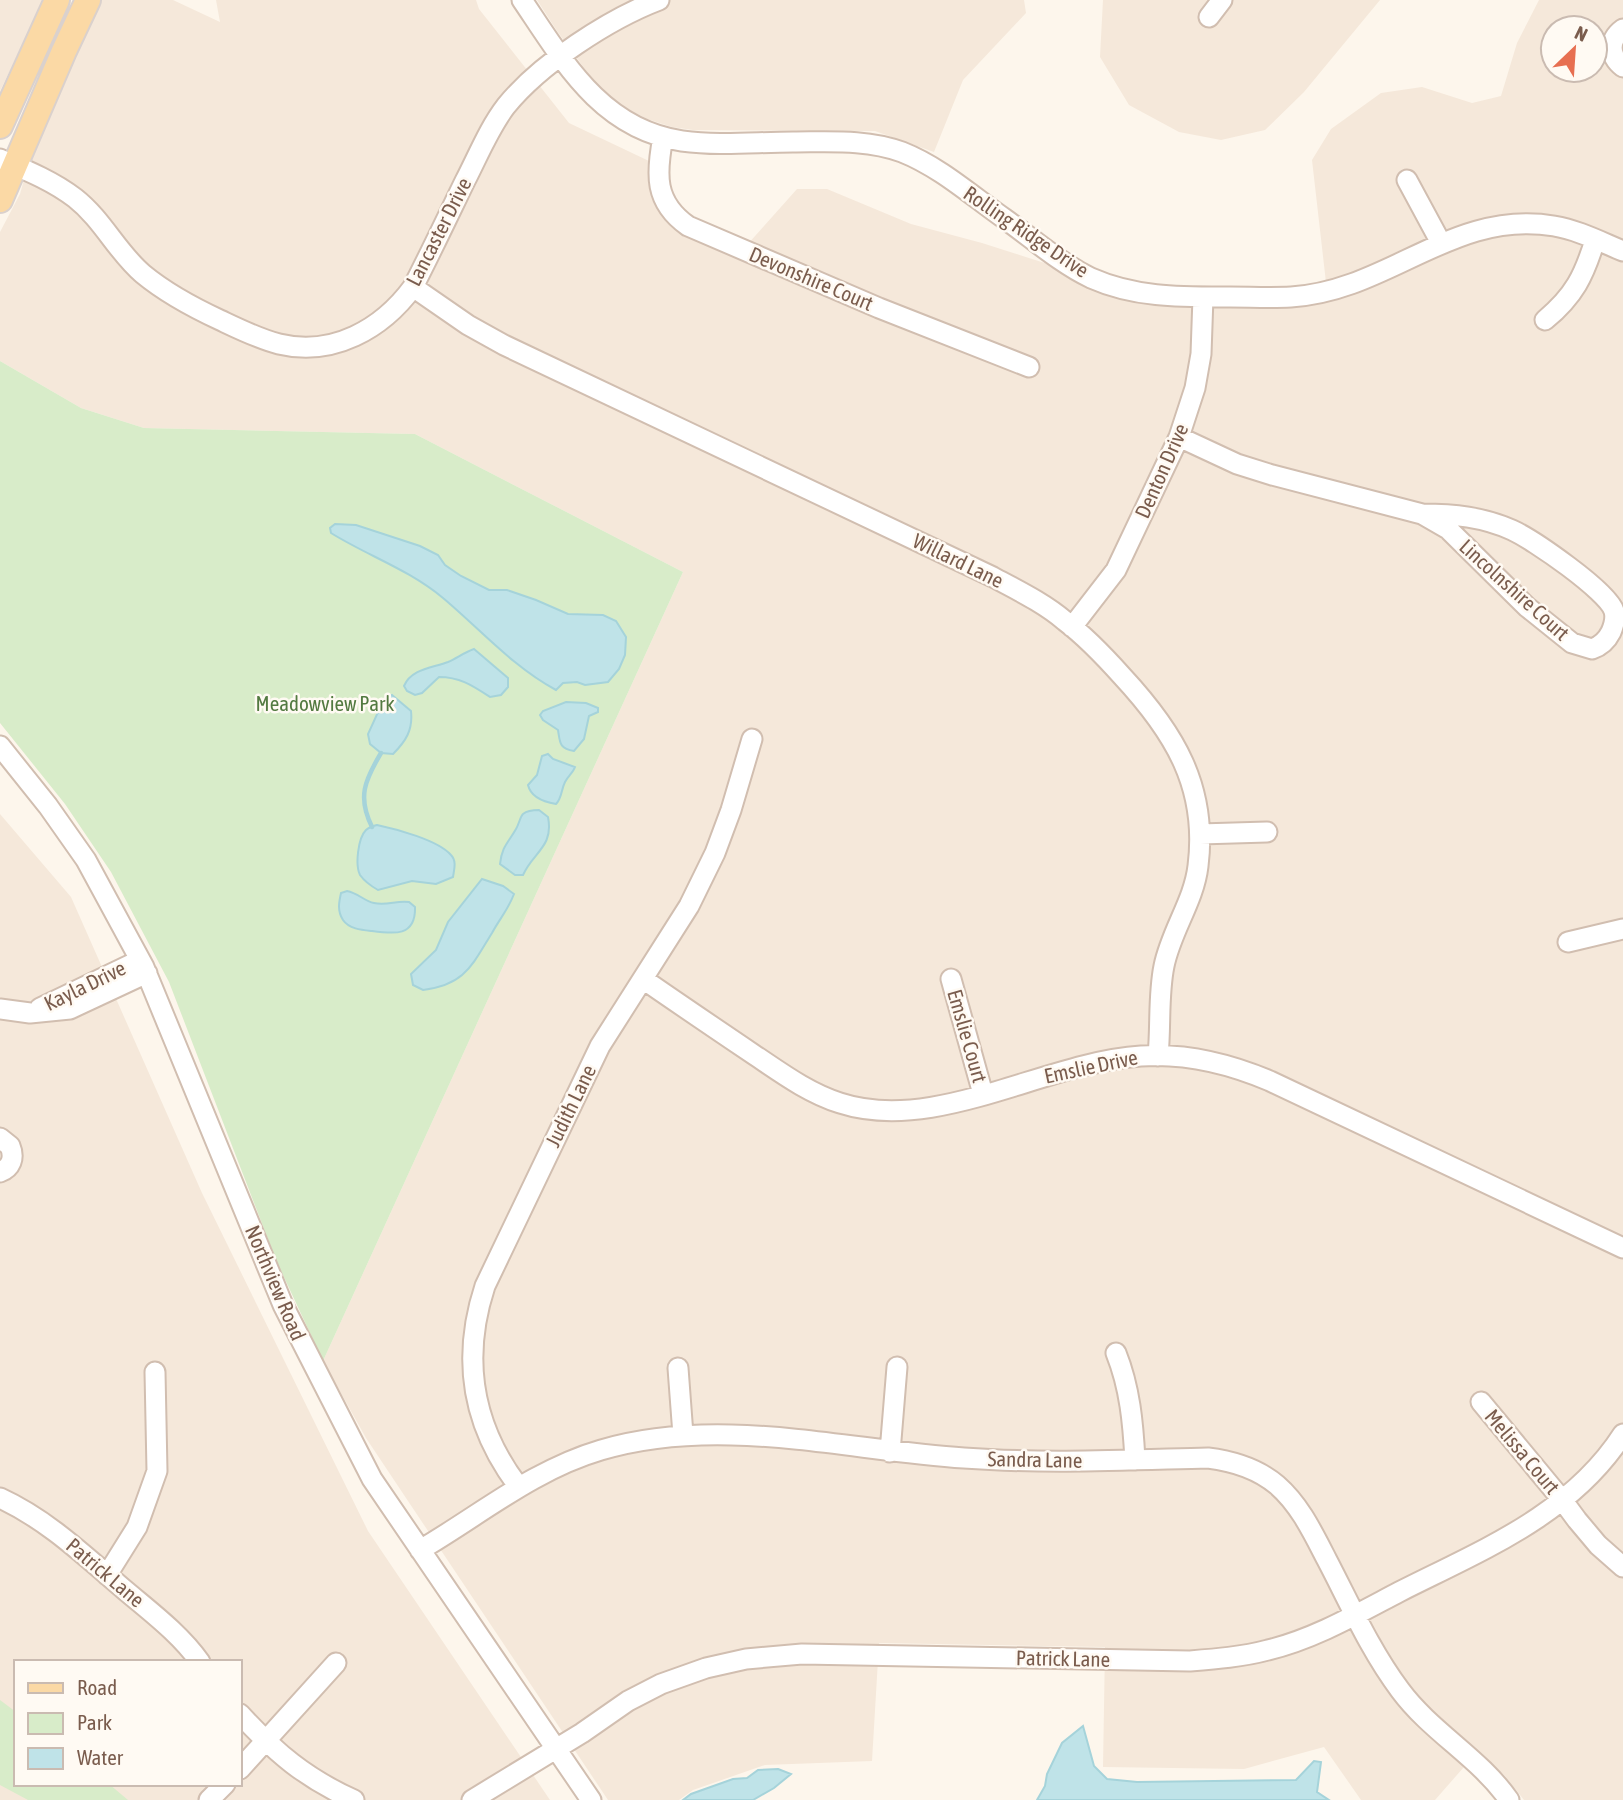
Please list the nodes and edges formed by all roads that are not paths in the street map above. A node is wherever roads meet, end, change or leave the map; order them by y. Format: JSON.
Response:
{"nodes":[{"id":1,"x":57,"y":0,"type":"edge"},
{"id":2,"x":88,"y":0,"type":"edge"},
{"id":3,"x":522,"y":0,"type":"edge"},
{"id":4,"x":659,"y":0,"type":"edge"},
{"id":5,"x":1222,"y":0,"type":"edge"},
{"id":6,"x":1209,"y":17,"type":"dead end"},
{"id":7,"x":1623,"y":29,"type":"edge"},
{"id":8,"x":561,"y":55,"type":"junction"},
{"id":9,"x":1623,"y":67,"type":"edge"},
{"id":10,"x":0,"y":127,"type":"edge"},
{"id":11,"x":663,"y":137,"type":"junction"},
{"id":12,"x":7,"y":162,"type":"edge"},
{"id":13,"x":1407,"y":180,"type":"dead end"},
{"id":14,"x":0,"y":200,"type":"edge"},
{"id":15,"x":1595,"y":240,"type":"junction"},
{"id":16,"x":1441,"y":243,"type":"junction"},
{"id":17,"x":1623,"y":251,"type":"edge"},
{"id":18,"x":413,"y":287,"type":"junction"},
{"id":19,"x":1203,"y":297,"type":"junction"},
{"id":20,"x":1545,"y":320,"type":"dead end"},
{"id":21,"x":1029,"y":368,"type":"dead end"},
{"id":22,"x":1179,"y":438,"type":"junction"},
{"id":23,"x":1422,"y":514,"type":"junction"},
{"id":24,"x":1072,"y":627,"type":"junction"},
{"id":25,"x":752,"y":739,"type":"dead end"},
{"id":26,"x":0,"y":746,"type":"edge"},
{"id":27,"x":1267,"y":832,"type":"dead end"},
{"id":28,"x":1200,"y":834,"type":"junction"},
{"id":29,"x":1623,"y":929,"type":"edge"},
{"id":30,"x":1568,"y":942,"type":"dead end"},
{"id":31,"x":144,"y":966,"type":"junction"},
{"id":32,"x":643,"y":979,"type":"junction"},
{"id":33,"x":951,"y":979,"type":"dead end"},
{"id":34,"x":0,"y":1009,"type":"edge"},
{"id":35,"x":1158,"y":1056,"type":"junction"},
{"id":36,"x":984,"y":1094,"type":"junction"},
{"id":37,"x":0,"y":1138,"type":"edge"},
{"id":38,"x":0,"y":1172,"type":"edge"},
{"id":39,"x":1623,"y":1248,"type":"edge"},
{"id":40,"x":1116,"y":1353,"type":"dead end"},
{"id":41,"x":897,"y":1367,"type":"dead end"},
{"id":42,"x":678,"y":1368,"type":"dead end"},
{"id":43,"x":155,"y":1372,"type":"dead end"},
{"id":44,"x":1481,"y":1402,"type":"dead end"},
{"id":45,"x":1623,"y":1434,"type":"edge"},
{"id":46,"x":683,"y":1435,"type":"junction"},
{"id":47,"x":890,"y":1452,"type":"junction"},
{"id":48,"x":1135,"y":1460,"type":"junction"},
{"id":49,"x":518,"y":1486,"type":"junction"},
{"id":50,"x":0,"y":1498,"type":"edge"},
{"id":51,"x":1563,"y":1501,"type":"junction"},
{"id":52,"x":420,"y":1550,"type":"junction"},
{"id":53,"x":1623,"y":1567,"type":"edge"},
{"id":54,"x":107,"y":1575,"type":"junction"},
{"id":55,"x":1356,"y":1614,"type":"junction"},
{"id":56,"x":198,"y":1660,"type":"edge"},
{"id":57,"x":336,"y":1663,"type":"dead end"},
{"id":58,"x":242,"y":1716,"type":"edge"},
{"id":59,"x":266,"y":1742,"type":"junction"},
{"id":60,"x":556,"y":1748,"type":"junction"},
{"id":61,"x":242,"y":1767,"type":"edge"},
{"id":62,"x":223,"y":1786,"type":"edge"},
{"id":63,"x":209,"y":1800,"type":"edge"},
{"id":64,"x":354,"y":1800,"type":"edge"},
{"id":65,"x":472,"y":1800,"type":"edge"},
{"id":66,"x":592,"y":1800,"type":"edge"},
{"id":67,"x":1509,"y":1800,"type":"edge"}],
"edges":[{"from":1,"to":10,"type":"main road"},
{"from":2,"to":12,"type":"main road"},
{"from":3,"to":8,"type":"street","name":"Rolling Ridge Drive"},
{"from":4,"to":8,"type":"street","name":"Lancaster Drive"},
{"from":5,"to":6,"type":"street"},
{"from":7,"to":9,"type":"street"},
{"from":8,"to":11,"type":"street","name":"Rolling Ridge Drive"},
{"from":8,"to":18,"type":"street","name":"Lancaster Drive"},
{"from":11,"to":19,"type":"street","name":"Rolling Ridge Drive"},
{"from":11,"to":21,"type":"street","name":"Devonshire Court"},
{"from":12,"to":14,"type":"main road"},
{"from":12,"to":18,"type":"street","name":"Lancaster Drive"},
{"from":13,"to":16,"type":"street"},
{"from":15,"to":16,"type":"street","name":"Rolling Ridge Drive"},
{"from":15,"to":17,"type":"street","name":"Rolling Ridge Drive"},
{"from":15,"to":20,"type":"street"},
{"from":16,"to":19,"type":"street","name":"Rolling Ridge Drive"},
{"from":18,"to":24,"type":"street","name":"Willard Lane"},
{"from":19,"to":22,"type":"street","name":"Denton Drive"},
{"from":22,"to":23,"type":"street","name":"Lincolnshire Court"},
{"from":22,"to":24,"type":"street","name":"Denton Drive"},
{"from":23,"to":23,"type":"street","name":"Lincolnshire Court"},
{"from":24,"to":28,"type":"street","name":"Willard Lane"},
{"from":25,"to":32,"type":"street","name":"Judith Lane"},
{"from":26,"to":31,"type":"street","name":"Northview Road"},
{"from":27,"to":28,"type":"street"},
{"from":28,"to":35,"type":"street","name":"Willard Lane"},
{"from":29,"to":30,"type":"street"},
{"from":31,"to":34,"type":"street","name":"Kayla Drive"},
{"from":31,"to":52,"type":"street","name":"Northview Road"},
{"from":32,"to":36,"type":"street","name":"Emslie Drive"},
{"from":32,"to":49,"type":"street","name":"Judith Lane"},
{"from":33,"to":36,"type":"street","name":"Emslie Court"},
{"from":35,"to":36,"type":"street","name":"Emslie Drive"},
{"from":35,"to":39,"type":"street","name":"Emslie Drive"},
{"from":37,"to":38,"type":"street"},
{"from":40,"to":48,"type":"street"},
{"from":41,"to":47,"type":"street"},
{"from":42,"to":46,"type":"street"},
{"from":43,"to":54,"type":"street"},
{"from":44,"to":51,"type":"street","name":"Melissa Court"},
{"from":45,"to":51,"type":"street","name":"Patrick Lane"},
{"from":46,"to":47,"type":"street","name":"Sandra Lane"},
{"from":46,"to":49,"type":"street","name":"Sandra Lane"},
{"from":47,"to":48,"type":"street","name":"Sandra Lane"},
{"from":48,"to":55,"type":"street","name":"Sandra Lane"},
{"from":49,"to":52,"type":"street","name":"Sandra Lane"},
{"from":50,"to":54,"type":"street","name":"Patrick Lane"},
{"from":51,"to":53,"type":"street","name":"Melissa Court"},
{"from":51,"to":55,"type":"street","name":"Patrick Lane"},
{"from":52,"to":60,"type":"street","name":"Northview Road"},
{"from":54,"to":56,"type":"street","name":"Patrick Lane"},
{"from":55,"to":60,"type":"street","name":"Patrick Lane"},
{"from":55,"to":67,"type":"street","name":"Sandra Lane"},
{"from":57,"to":59,"type":"street"},
{"from":58,"to":59,"type":"street"},
{"from":59,"to":61,"type":"street"},
{"from":59,"to":64,"type":"street"},
{"from":60,"to":65,"type":"street","name":"Patrick Lane"},
{"from":60,"to":66,"type":"street","name":"Northview Road"},
{"from":62,"to":63,"type":"street"}]}
